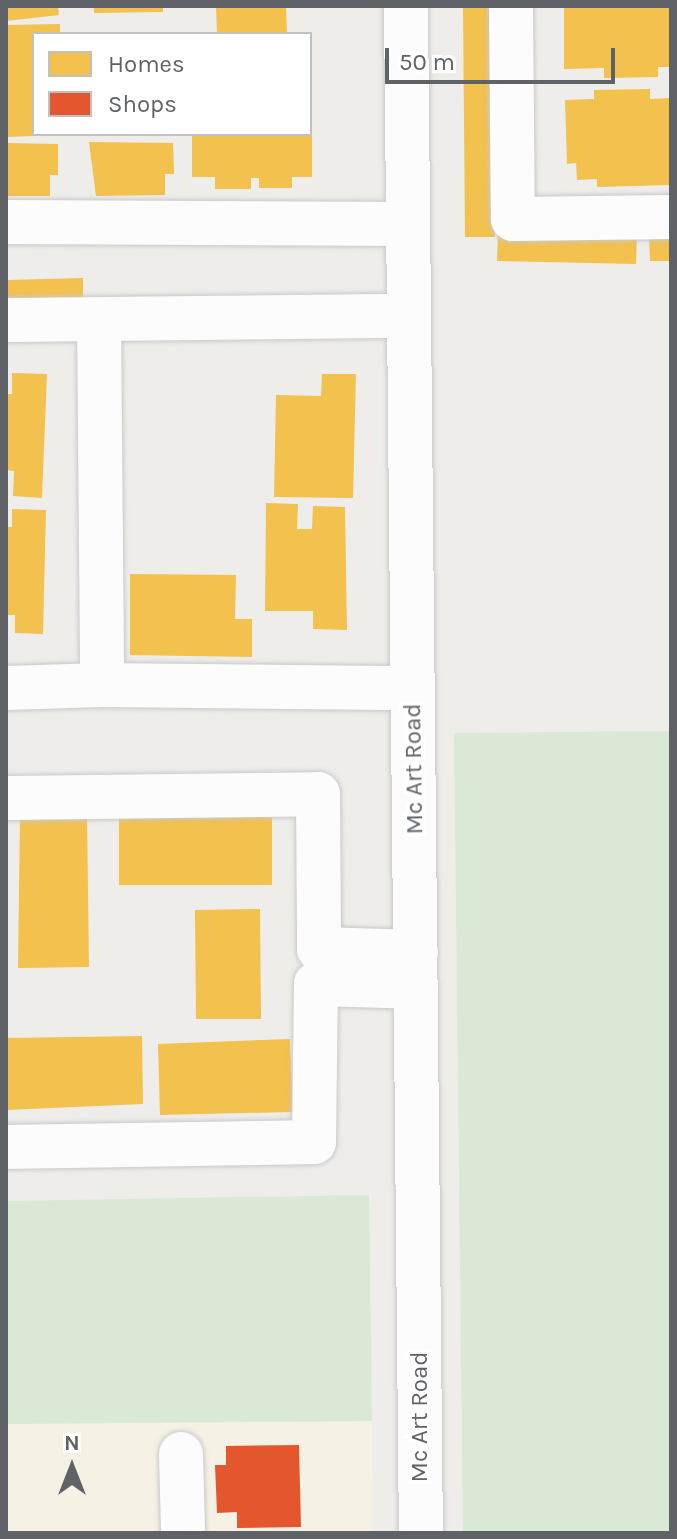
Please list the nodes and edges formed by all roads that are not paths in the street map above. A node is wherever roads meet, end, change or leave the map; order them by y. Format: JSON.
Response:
{"nodes":[{"id":1,"x":406,"y":6,"type":"edge"},
{"id":2,"x":511,"y":6,"type":"edge"},
{"id":3,"x":671,"y":217,"type":"edge"},
{"id":4,"x":6,"y":222,"type":"edge"},
{"id":5,"x":408,"y":224,"type":"junction"},
{"id":6,"x":409,"y":316,"type":"junction"},
{"id":7,"x":99,"y":319,"type":"junction"},
{"id":8,"x":6,"y":320,"type":"edge"},
{"id":9,"x":102,"y":685,"type":"junction"},
{"id":10,"x":6,"y":688,"type":"edge"},
{"id":11,"x":413,"y":688,"type":"junction"},
{"id":12,"x":6,"y":798,"type":"edge"},
{"id":13,"x":416,"y":969,"type":"junction"},
{"id":14,"x":6,"y":1147,"type":"edge"},
{"id":15,"x":181,"y":1454,"type":"dead end"},
{"id":16,"x":183,"y":1533,"type":"edge"},
{"id":17,"x":421,"y":1533,"type":"edge"}],
"edges":[{"from":1,"to":5,"type":"street","name":"Mc Art Road"},
{"from":2,"to":3,"type":"street"},
{"from":4,"to":5,"type":"street"},
{"from":5,"to":6,"type":"street","name":"Mc Art Road"},
{"from":6,"to":7,"type":"street"},
{"from":6,"to":11,"type":"street","name":"Mc Art Road"},
{"from":7,"to":8,"type":"street"},
{"from":7,"to":9,"type":"street"},
{"from":9,"to":10,"type":"street"},
{"from":9,"to":11,"type":"street"},
{"from":11,"to":13,"type":"street","name":"Mc Art Road"},
{"from":12,"to":13,"type":"street"},
{"from":13,"to":14,"type":"street"},
{"from":13,"to":17,"type":"street","name":"Mc Art Road"},
{"from":15,"to":16,"type":"street"}]}
